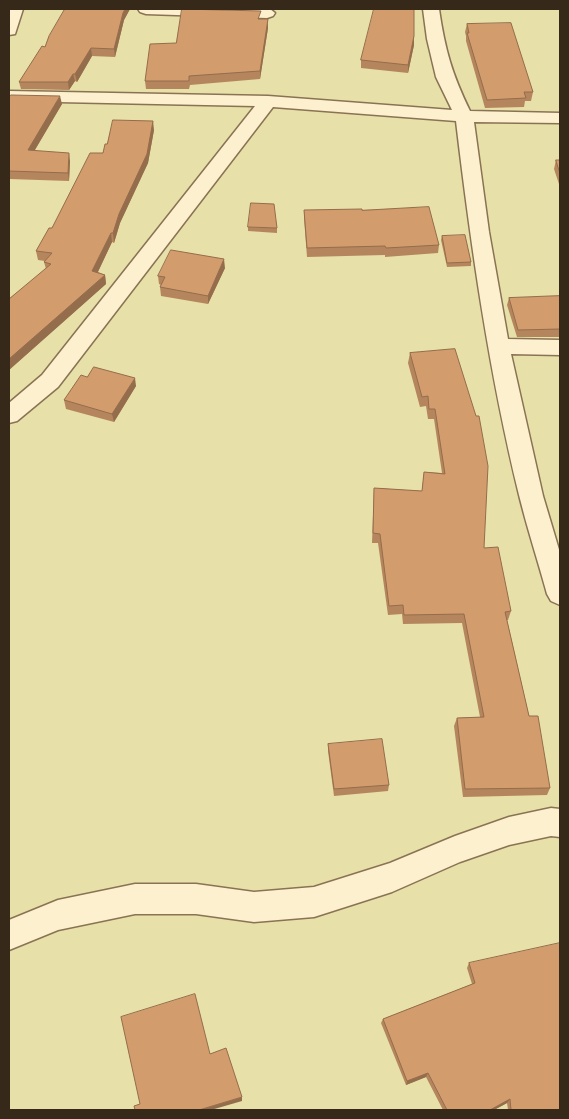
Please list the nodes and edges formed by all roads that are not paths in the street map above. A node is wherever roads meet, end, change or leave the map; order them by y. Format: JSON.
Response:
{"nodes":[{"id":1,"x":15,"y":9,"type":"edge"},
{"id":2,"x":146,"y":9,"type":"edge"},
{"id":3,"x":432,"y":9,"type":"edge"},
{"id":4,"x":266,"y":14,"type":"dead end"},
{"id":5,"x":9,"y":30,"type":"edge"},
{"id":6,"x":9,"y":96,"type":"edge"},
{"id":7,"x":268,"y":101,"type":"junction"},
{"id":8,"x":464,"y":116,"type":"junction"},
{"id":9,"x":560,"y":118,"type":"edge"},
{"id":10,"x":498,"y":346,"type":"junction"},
{"id":11,"x":560,"y":347,"type":"edge"},
{"id":12,"x":9,"y":415,"type":"edge"},
{"id":13,"x":560,"y":594,"type":"edge"},
{"id":14,"x":560,"y":822,"type":"edge"},
{"id":15,"x":9,"y":934,"type":"edge"}],
"edges":[{"from":1,"to":5,"type":"street"},
{"from":2,"to":4,"type":"street"},
{"from":3,"to":8,"type":"street"},
{"from":6,"to":7,"type":"street"},
{"from":7,"to":8,"type":"street"},
{"from":7,"to":12,"type":"street"},
{"from":8,"to":9,"type":"street"},
{"from":8,"to":10,"type":"street"},
{"from":10,"to":11,"type":"street"},
{"from":10,"to":13,"type":"street"},
{"from":14,"to":15,"type":"street"}]}
